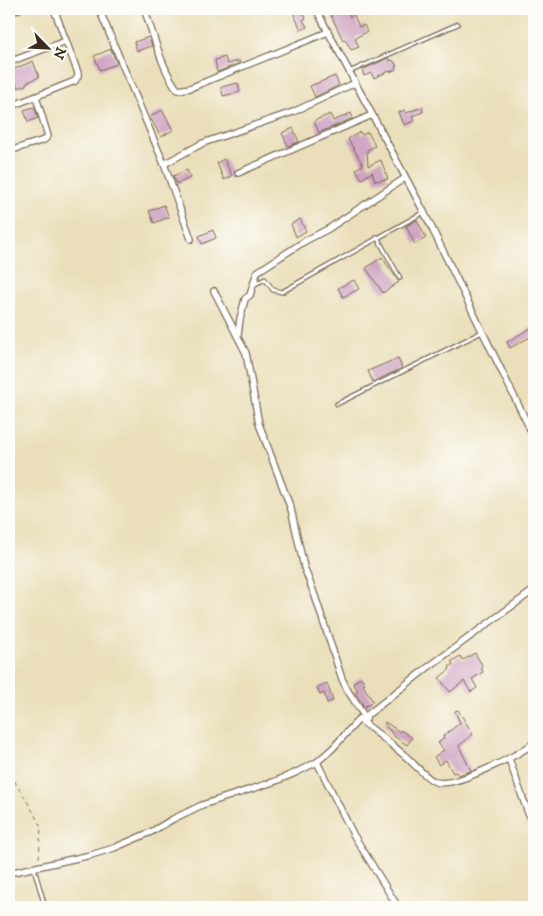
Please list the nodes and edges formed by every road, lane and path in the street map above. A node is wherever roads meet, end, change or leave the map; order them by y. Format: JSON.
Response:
{"nodes":[{"id":1,"x":19,"y":9,"type":"edge"},
{"id":2,"x":54,"y":9,"type":"edge"},
{"id":3,"x":99,"y":9,"type":"edge"},
{"id":4,"x":144,"y":9,"type":"edge"},
{"id":5,"x":316,"y":9,"type":"edge"},
{"id":6,"x":9,"y":13,"type":"edge"},
{"id":7,"x":458,"y":24,"type":"dead end"},
{"id":8,"x":328,"y":32,"type":"junction"},
{"id":9,"x":66,"y":41,"type":"junction"},
{"id":10,"x":9,"y":62,"type":"edge"},
{"id":11,"x":349,"y":72,"type":"junction"},
{"id":12,"x":355,"y":83,"type":"junction"},
{"id":13,"x":36,"y":97,"type":"junction"},
{"id":14,"x":9,"y":107,"type":"edge"},
{"id":15,"x":372,"y":115,"type":"junction"},
{"id":16,"x":9,"y":151,"type":"edge"},
{"id":17,"x":164,"y":164,"type":"junction"},
{"id":18,"x":238,"y":173,"type":"dead end"},
{"id":19,"x":405,"y":178,"type":"junction"},
{"id":20,"x":424,"y":212,"type":"junction"},
{"id":21,"x":377,"y":237,"type":"junction"},
{"id":22,"x":191,"y":239,"type":"dead end"},
{"id":23,"x":400,"y":278,"type":"dead end"},
{"id":24,"x":254,"y":284,"type":"junction"},
{"id":25,"x":214,"y":291,"type":"dead end"},
{"id":26,"x":483,"y":332,"type":"junction"},
{"id":27,"x":238,"y":336,"type":"junction"},
{"id":28,"x":337,"y":404,"type":"dead end"},
{"id":29,"x":534,"y":437,"type":"edge"},
{"id":30,"x":534,"y":590,"type":"edge"},
{"id":31,"x":359,"y":719,"type":"junction"},
{"id":32,"x":366,"y":719,"type":"junction"},
{"id":33,"x":534,"y":743,"type":"edge"},
{"id":34,"x":509,"y":760,"type":"junction"},
{"id":35,"x":317,"y":762,"type":"junction"},
{"id":36,"x":9,"y":766,"type":"edge"},
{"id":37,"x":534,"y":824,"type":"edge"},
{"id":38,"x":36,"y":867,"type":"junction"},
{"id":39,"x":9,"y":873,"type":"edge"},
{"id":40,"x":45,"y":905,"type":"edge"},
{"id":41,"x":30,"y":907,"type":"edge"},
{"id":42,"x":398,"y":907,"type":"edge"}],
"edges":[{"from":1,"to":6,"type":"street"},
{"from":2,"to":9,"type":"street"},
{"from":3,"to":17,"type":"street"},
{"from":4,"to":8,"type":"street"},
{"from":5,"to":8,"type":"street"},
{"from":7,"to":11,"type":"lane"},
{"from":8,"to":11,"type":"street"},
{"from":9,"to":10,"type":"street"},
{"from":9,"to":13,"type":"street"},
{"from":11,"to":12,"type":"street"},
{"from":12,"to":15,"type":"street"},
{"from":12,"to":17,"type":"street"},
{"from":13,"to":14,"type":"street"},
{"from":13,"to":16,"type":"street"},
{"from":15,"to":18,"type":"street"},
{"from":15,"to":19,"type":"street"},
{"from":17,"to":22,"type":"street"},
{"from":19,"to":20,"type":"street"},
{"from":19,"to":24,"type":"street"},
{"from":20,"to":21,"type":"lane"},
{"from":20,"to":26,"type":"street"},
{"from":21,"to":23,"type":"lane"},
{"from":21,"to":24,"type":"lane"},
{"from":24,"to":27,"type":"street"},
{"from":25,"to":27,"type":"street"},
{"from":26,"to":28,"type":"lane"},
{"from":26,"to":29,"type":"street"},
{"from":27,"to":32,"type":"street"},
{"from":30,"to":32,"type":"street"},
{"from":31,"to":32,"type":"street"},
{"from":31,"to":34,"type":"street"},
{"from":31,"to":35,"type":"street"},
{"from":33,"to":34,"type":"street"},
{"from":34,"to":37,"type":"street"},
{"from":35,"to":38,"type":"street"},
{"from":35,"to":42,"type":"street"},
{"from":36,"to":38,"type":"path"},
{"from":38,"to":39,"type":"street"},
{"from":38,"to":40,"type":"lane"},
{"from":40,"to":41,"type":"lane"}]}
